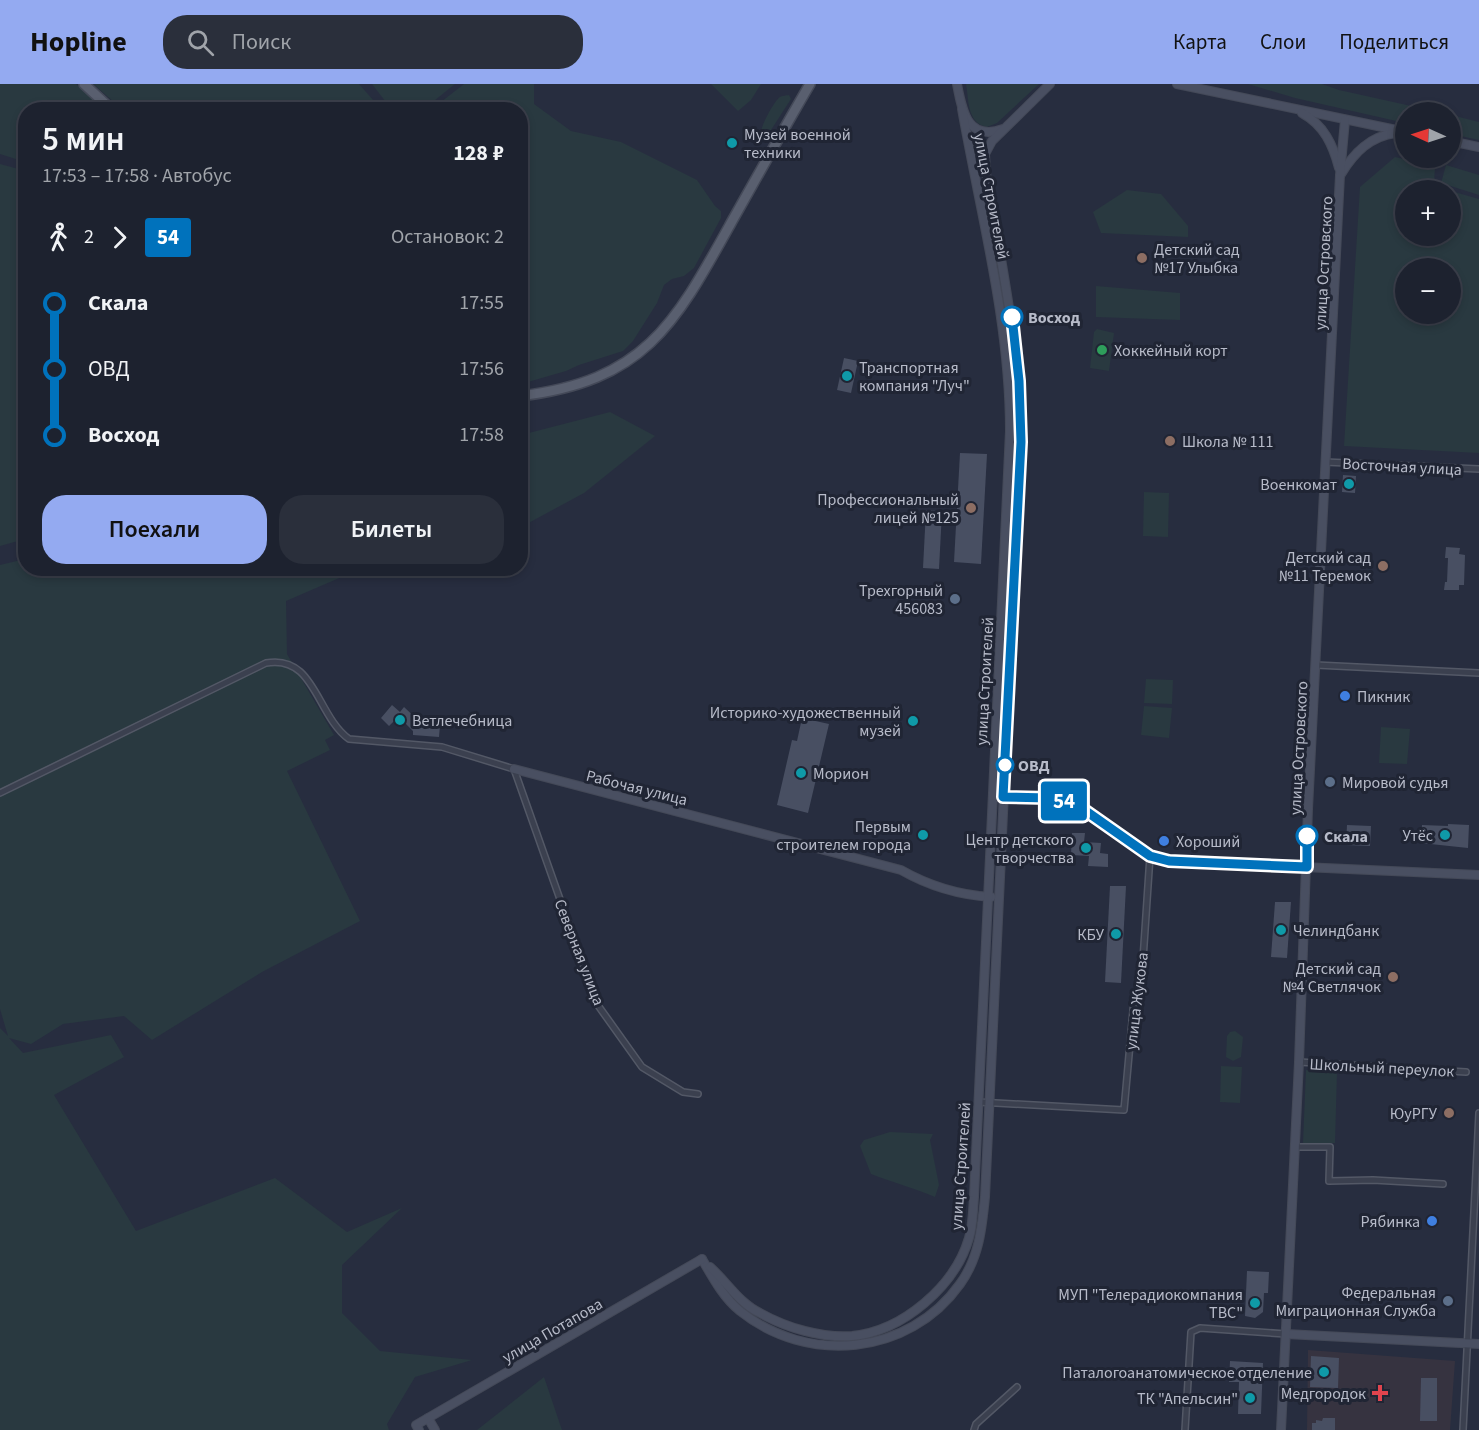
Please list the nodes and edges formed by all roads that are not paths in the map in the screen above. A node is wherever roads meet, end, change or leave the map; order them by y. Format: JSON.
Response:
{"nodes":[{"id":1,"x":84,"y":84,"type":"edge"},
{"id":2,"x":810,"y":84,"type":"edge"},
{"id":3,"x":957,"y":84,"type":"edge"},
{"id":4,"x":1050,"y":84,"type":"edge"},
{"id":5,"x":1177,"y":84,"type":"edge"},
{"id":6,"x":103,"y":102,"type":"edge"},
{"id":7,"x":962,"y":109,"type":"junction"},
{"id":8,"x":1296,"y":110,"type":"junction"},
{"id":9,"x":1345,"y":120,"type":"junction"},
{"id":10,"x":1004,"y":129,"type":"junction"},
{"id":11,"x":1395,"y":130,"type":"edge"},
{"id":12,"x":1395,"y":133,"type":"edge"},
{"id":13,"x":1461,"y":143,"type":"edge"},
{"id":14,"x":1479,"y":147,"type":"edge"},
{"id":15,"x":1340,"y":175,"type":"junction"},
{"id":16,"x":528,"y":395,"type":"edge"},
{"id":17,"x":1325,"y":462,"type":"junction"},
{"id":18,"x":1479,"y":469,"type":"edge"},
{"id":19,"x":1316,"y":665,"type":"junction"},
{"id":20,"x":1479,"y":673,"type":"edge"},
{"id":21,"x":514,"y":769,"type":"junction"},
{"id":22,"x":0,"y":793,"type":"edge"},
{"id":23,"x":992,"y":796,"type":"junction"},
{"id":24,"x":1003,"y":797,"type":"junction"},
{"id":25,"x":1150,"y":856,"type":"junction"},
{"id":26,"x":1307,"y":867,"type":"junction"},
{"id":27,"x":1479,"y":876,"type":"edge"},
{"id":28,"x":987,"y":897,"type":"junction"},
{"id":29,"x":999,"y":898,"type":"junction"},
{"id":30,"x":1299,"y":1062,"type":"junction"},
{"id":31,"x":1466,"y":1072,"type":"dead end"},
{"id":32,"x":699,"y":1094,"type":"dead end"},
{"id":33,"x":978,"y":1102,"type":"junction"},
{"id":34,"x":989,"y":1102,"type":"junction"},
{"id":35,"x":1479,"y":1113,"type":"edge"},
{"id":36,"x":1293,"y":1147,"type":"junction"},
{"id":37,"x":1443,"y":1184,"type":"dead end"},
{"id":38,"x":702,"y":1259,"type":"junction"},
{"id":39,"x":1286,"y":1334,"type":"junction"},
{"id":40,"x":821,"y":1335,"type":"junction"},
{"id":41,"x":1467,"y":1344,"type":"junction"},
{"id":42,"x":1479,"y":1344,"type":"edge"},
{"id":43,"x":818,"y":1345,"type":"junction"},
{"id":44,"x":1017,"y":1387,"type":"dead end"},
{"id":45,"x":428,"y":1418,"type":"junction"},
{"id":46,"x":418,"y":1428,"type":"edge"},
{"id":47,"x":435,"y":1430,"type":"edge"},
{"id":48,"x":974,"y":1430,"type":"edge"},
{"id":49,"x":1185,"y":1430,"type":"edge"},
{"id":50,"x":1281,"y":1430,"type":"edge"},
{"id":51,"x":1463,"y":1430,"type":"edge"}],
"edges":[{"from":1,"to":6,"type":"main road"},
{"from":2,"to":16,"type":"main road"},
{"from":3,"to":7,"type":"street","name":"улица Строителей"},
{"from":4,"to":10,"type":"street","name":"улица Строителей"},
{"from":5,"to":8,"type":"street"},
{"from":7,"to":10,"type":"street"},
{"from":7,"to":23,"type":"street","name":"улица Строителей"},
{"from":8,"to":9,"type":"street"},
{"from":8,"to":15,"type":"street"},
{"from":9,"to":11,"type":"street"},
{"from":9,"to":15,"type":"street"},
{"from":10,"to":24,"type":"street","name":"улица Строителей"},
{"from":12,"to":15,"type":"street"},
{"from":13,"to":14,"type":"street"},
{"from":15,"to":17,"type":"street","name":"улица Островского"},
{"from":17,"to":18,"type":"street","name":"Восточная улица"},
{"from":17,"to":19,"type":"street","name":"улица Островского"},
{"from":19,"to":20,"type":"street"},
{"from":19,"to":26,"type":"street","name":"улица Островского"},
{"from":21,"to":22,"type":"street","name":"Рабочая улица"},
{"from":21,"to":28,"type":"street","name":"Рабочая улица"},
{"from":21,"to":32,"type":"street","name":"Северная улица"},
{"from":23,"to":24,"type":"street"},
{"from":23,"to":28,"type":"street","name":"улица Строителей"},
{"from":24,"to":25,"type":"street"},
{"from":24,"to":29,"type":"street","name":"улица Строителей"},
{"from":25,"to":26,"type":"street"},
{"from":25,"to":34,"type":"street","name":"улица Жукова"},
{"from":26,"to":27,"type":"street"},
{"from":26,"to":30,"type":"street","name":"улица Островского"},
{"from":28,"to":29,"type":"street","name":"Рабочая улица"},
{"from":28,"to":33,"type":"street","name":"улица Строителей"},
{"from":29,"to":34,"type":"street","name":"улица Строителей"},
{"from":30,"to":31,"type":"street","name":"Школьный переулок"},
{"from":30,"to":36,"type":"street","name":"улица Островского"},
{"from":33,"to":34,"type":"street"},
{"from":33,"to":40,"type":"street","name":"улица Строителей"},
{"from":34,"to":43,"type":"street","name":"улица Строителей"},
{"from":35,"to":41,"type":"street"},
{"from":36,"to":37,"type":"street"},
{"from":36,"to":39,"type":"street","name":"улица Островского"},
{"from":38,"to":40,"type":"street","name":"улица Строителей"},
{"from":38,"to":43,"type":"street","name":"улица Строителей"},
{"from":38,"to":45,"type":"street","name":"улица Потапова"},
{"from":39,"to":41,"type":"street"},
{"from":39,"to":49,"type":"street"},
{"from":39,"to":50,"type":"street","name":"улица Островского"},
{"from":40,"to":43,"type":"street"},
{"from":41,"to":42,"type":"street"},
{"from":41,"to":51,"type":"street"},
{"from":44,"to":48,"type":"street"},
{"from":45,"to":46,"type":"street","name":"улица Потапова"},
{"from":45,"to":47,"type":"street"}]}
